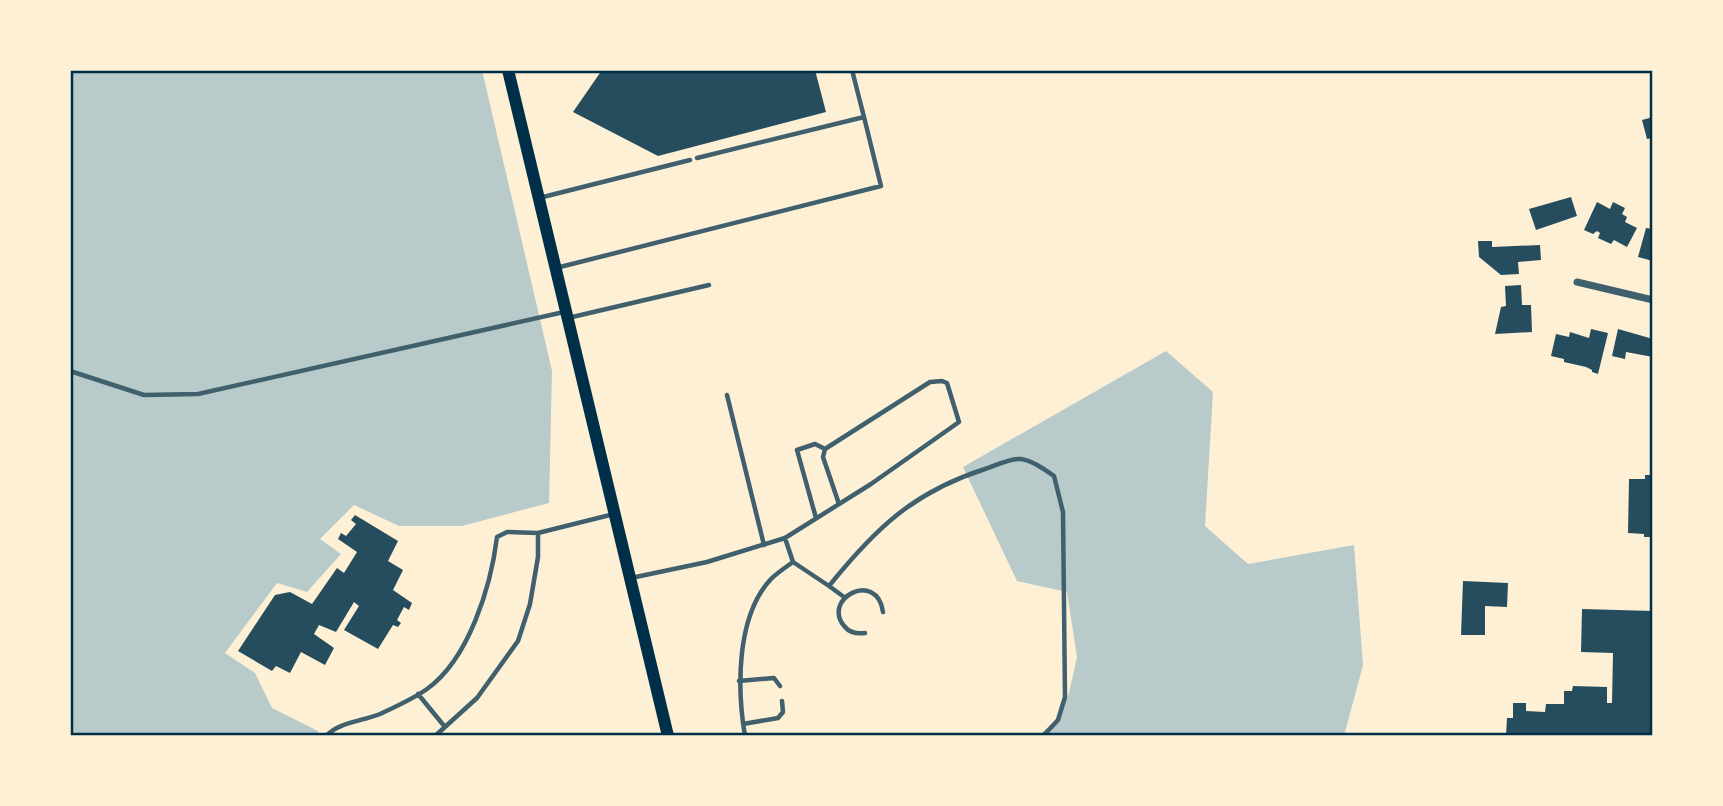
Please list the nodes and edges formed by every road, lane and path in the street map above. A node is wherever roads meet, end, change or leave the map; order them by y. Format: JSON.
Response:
{"nodes":[{"id":1,"x":508,"y":70,"type":"edge"},
{"id":2,"x":852,"y":70,"type":"edge"},
{"id":3,"x":864,"y":117,"type":"junction"},
{"id":4,"x":697,"y":158,"type":"dead end"},
{"id":5,"x":690,"y":160,"type":"dead end"},
{"id":6,"x":538,"y":199,"type":"junction"},
{"id":7,"x":555,"y":268,"type":"junction"},
{"id":8,"x":1577,"y":282,"type":"dead end"},
{"id":9,"x":709,"y":285,"type":"dead end"},
{"id":10,"x":1653,"y":300,"type":"edge"},
{"id":11,"x":566,"y":315,"type":"junction"},
{"id":12,"x":70,"y":371,"type":"edge"},
{"id":13,"x":727,"y":395,"type":"dead end"},
{"id":14,"x":825,"y":449,"type":"junction"},
{"id":15,"x":839,"y":504,"type":"junction"},
{"id":16,"x":615,"y":514,"type":"junction"},
{"id":17,"x":817,"y":518,"type":"junction"},
{"id":18,"x":538,"y":533,"type":"junction"},
{"id":19,"x":786,"y":538,"type":"junction"},
{"id":20,"x":764,"y":545,"type":"junction"},
{"id":21,"x":793,"y":562,"type":"junction"},
{"id":22,"x":630,"y":578,"type":"junction"},
{"id":23,"x":829,"y":586,"type":"junction"},
{"id":24,"x":844,"y":597,"type":"junction"},
{"id":25,"x":883,"y":612,"type":"dead end"},
{"id":26,"x":865,"y":633,"type":"dead end"},
{"id":27,"x":739,"y":681,"type":"junction"},
{"id":28,"x":780,"y":686,"type":"dead end"},
{"id":29,"x":418,"y":694,"type":"junction"},
{"id":30,"x":782,"y":701,"type":"dead end"},
{"id":31,"x":743,"y":724,"type":"junction"},
{"id":32,"x":445,"y":727,"type":"junction"},
{"id":33,"x":326,"y":736,"type":"edge"},
{"id":34,"x":435,"y":736,"type":"edge"},
{"id":35,"x":668,"y":736,"type":"edge"},
{"id":36,"x":745,"y":736,"type":"edge"},
{"id":37,"x":1043,"y":736,"type":"edge"}],
"edges":[{"from":1,"to":6,"type":"main road"},
{"from":2,"to":3,"type":"lane"},
{"from":3,"to":4,"type":"lane"},
{"from":3,"to":7,"type":"lane"},
{"from":5,"to":6,"type":"lane"},
{"from":6,"to":7,"type":"main road"},
{"from":7,"to":11,"type":"main road"},
{"from":8,"to":10,"type":"street"},
{"from":9,"to":11,"type":"lane"},
{"from":11,"to":12,"type":"lane"},
{"from":11,"to":16,"type":"main road"},
{"from":13,"to":20,"type":"lane"},
{"from":14,"to":15,"type":"lane"},
{"from":14,"to":15,"type":"lane"},
{"from":14,"to":17,"type":"lane"},
{"from":15,"to":17,"type":"lane"},
{"from":16,"to":18,"type":"lane"},
{"from":16,"to":22,"type":"main road"},
{"from":17,"to":19,"type":"lane"},
{"from":18,"to":29,"type":"lane"},
{"from":18,"to":32,"type":"lane"},
{"from":19,"to":20,"type":"lane"},
{"from":19,"to":21,"type":"lane"},
{"from":20,"to":22,"type":"lane"},
{"from":21,"to":23,"type":"lane"},
{"from":21,"to":27,"type":"lane"},
{"from":22,"to":35,"type":"main road"},
{"from":23,"to":24,"type":"lane"},
{"from":23,"to":37,"type":"lane"},
{"from":24,"to":25,"type":"lane"},
{"from":24,"to":26,"type":"lane"},
{"from":27,"to":28,"type":"lane"},
{"from":27,"to":31,"type":"lane"},
{"from":29,"to":32,"type":"lane"},
{"from":29,"to":33,"type":"lane"},
{"from":30,"to":31,"type":"lane"},
{"from":31,"to":36,"type":"lane"},
{"from":32,"to":34,"type":"lane"}]}
